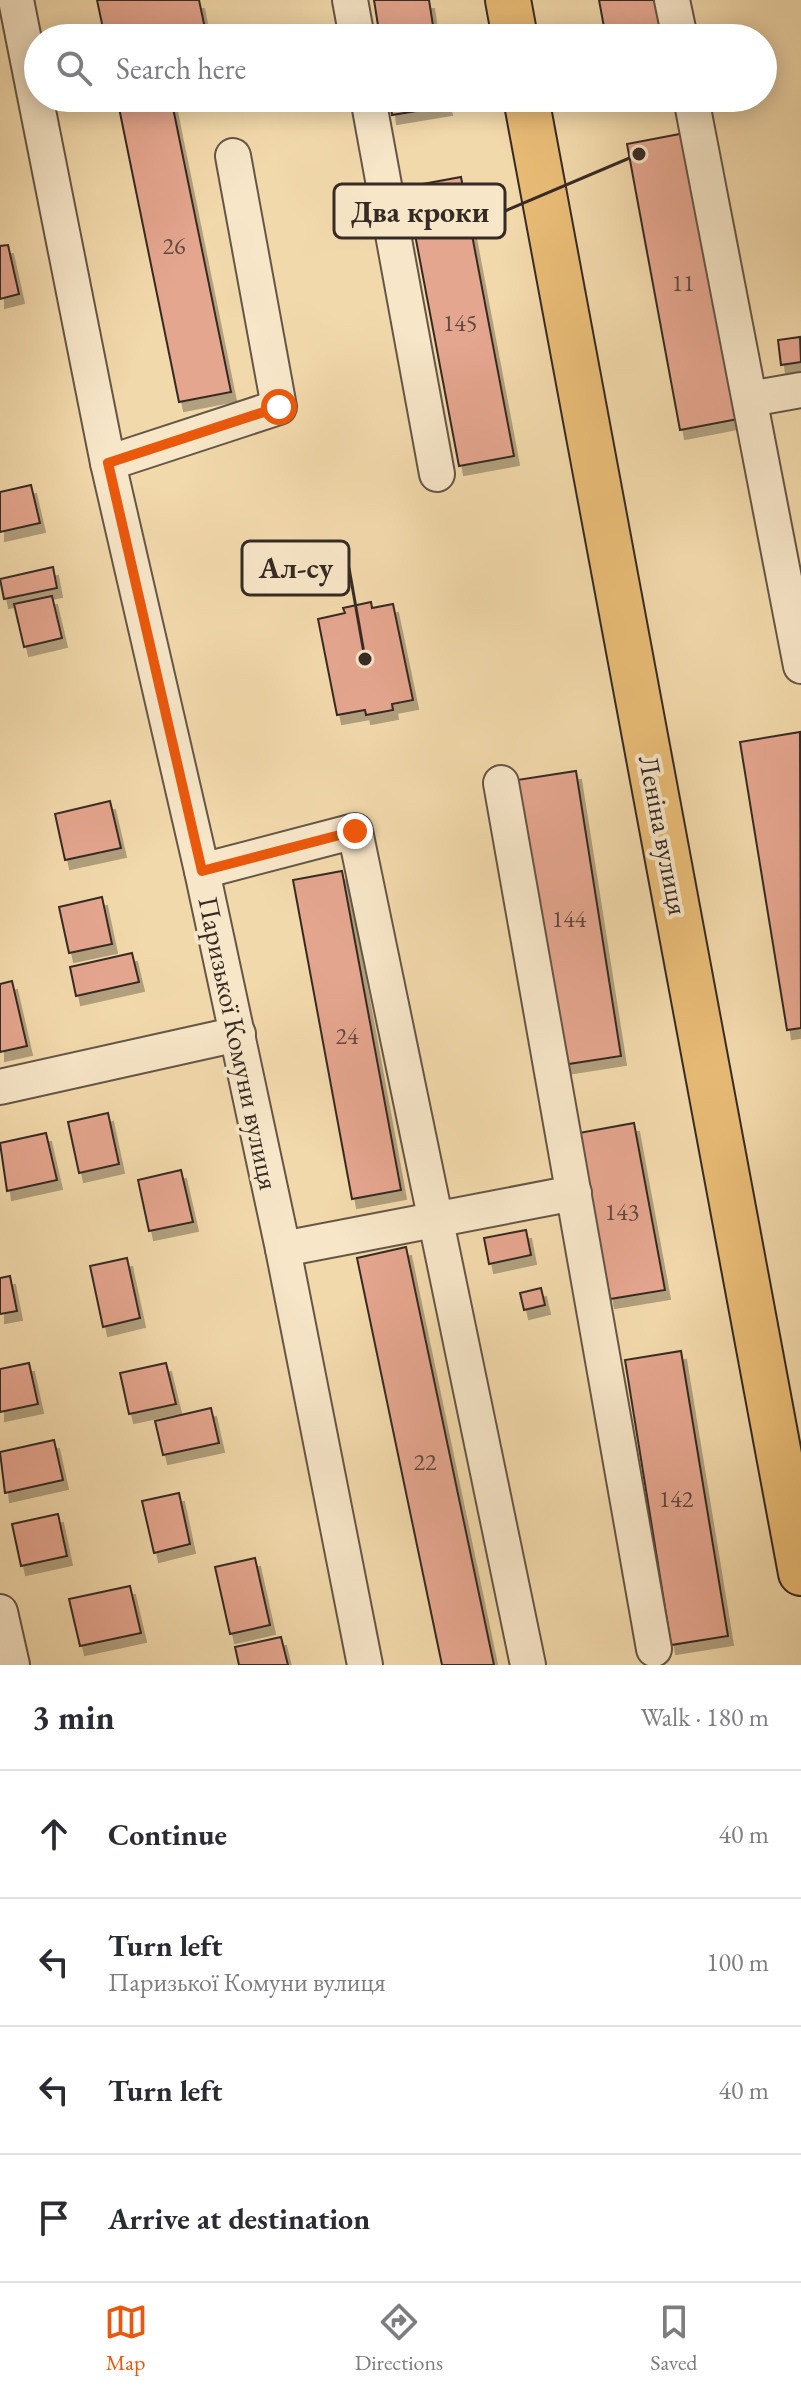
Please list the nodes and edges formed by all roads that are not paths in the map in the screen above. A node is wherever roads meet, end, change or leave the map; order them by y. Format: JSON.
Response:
{"nodes":[{"id":1,"x":16,"y":0,"type":"edge"},
{"id":2,"x":350,"y":0,"type":"edge"},
{"id":3,"x":508,"y":0,"type":"edge"},
{"id":4,"x":672,"y":0,"type":"edge"},
{"id":5,"x":354,"y":24,"type":"edge"},
{"id":6,"x":512,"y":24,"type":"edge"},
{"id":7,"x":677,"y":24,"type":"edge"},
{"id":8,"x":24,"y":40,"type":"edge"},
{"id":9,"x":38,"y":112,"type":"edge"},
{"id":10,"x":371,"y":112,"type":"edge"},
{"id":11,"x":529,"y":112,"type":"edge"},
{"id":12,"x":694,"y":112,"type":"edge"},
{"id":13,"x":233,"y":156,"type":"dead end"},
{"id":14,"x":801,"y":390,"type":"edge"},
{"id":15,"x":750,"y":399,"type":"junction"},
{"id":16,"x":108,"y":463,"type":"junction"},
{"id":17,"x":437,"y":474,"type":"dead end"},
{"id":18,"x":801,"y":666,"type":"edge"},
{"id":19,"x":501,"y":783,"type":"dead end"},
{"id":20,"x":202,"y":871,"type":"junction"},
{"id":21,"x":238,"y":1034,"type":"junction"},
{"id":22,"x":0,"y":1087,"type":"edge"},
{"id":23,"x":574,"y":1193,"type":"junction"},
{"id":24,"x":435,"y":1219,"type":"junction"},
{"id":25,"x":283,"y":1249,"type":"junction"},
{"id":26,"x":801,"y":1573,"type":"edge"},
{"id":27,"x":0,"y":1612,"type":"edge"},
{"id":28,"x":654,"y":1649,"type":"dead end"},
{"id":29,"x":12,"y":1665,"type":"edge"},
{"id":30,"x":365,"y":1665,"type":"edge"},
{"id":31,"x":528,"y":1665,"type":"edge"}],
"edges":[{"from":1,"to":8,"type":"street","name":"Паризької Комуни вулиця"},
{"from":2,"to":5,"type":"street"},
{"from":3,"to":6,"type":"main road"},
{"from":4,"to":7,"type":"street"},
{"from":9,"to":16,"type":"street","name":"Паризької Комуни вулиця"},
{"from":10,"to":17,"type":"street"},
{"from":11,"to":26,"type":"main road","name":"Леніна вулиця"},
{"from":12,"to":15,"type":"street"},
{"from":13,"to":16,"type":"street"},
{"from":14,"to":15,"type":"street"},
{"from":15,"to":18,"type":"street"},
{"from":16,"to":20,"type":"street","name":"Паризької Комуни вулиця"},
{"from":19,"to":23,"type":"street"},
{"from":20,"to":21,"type":"street","name":"Паризької Комуни вулиця"},
{"from":20,"to":24,"type":"street"},
{"from":21,"to":22,"type":"street"},
{"from":21,"to":25,"type":"street","name":"Паризької Комуни вулиця"},
{"from":23,"to":24,"type":"street"},
{"from":23,"to":28,"type":"street"},
{"from":24,"to":25,"type":"street"},
{"from":24,"to":31,"type":"street"},
{"from":25,"to":30,"type":"street","name":"Паризької Комуни вулиця"},
{"from":27,"to":29,"type":"street"}]}
